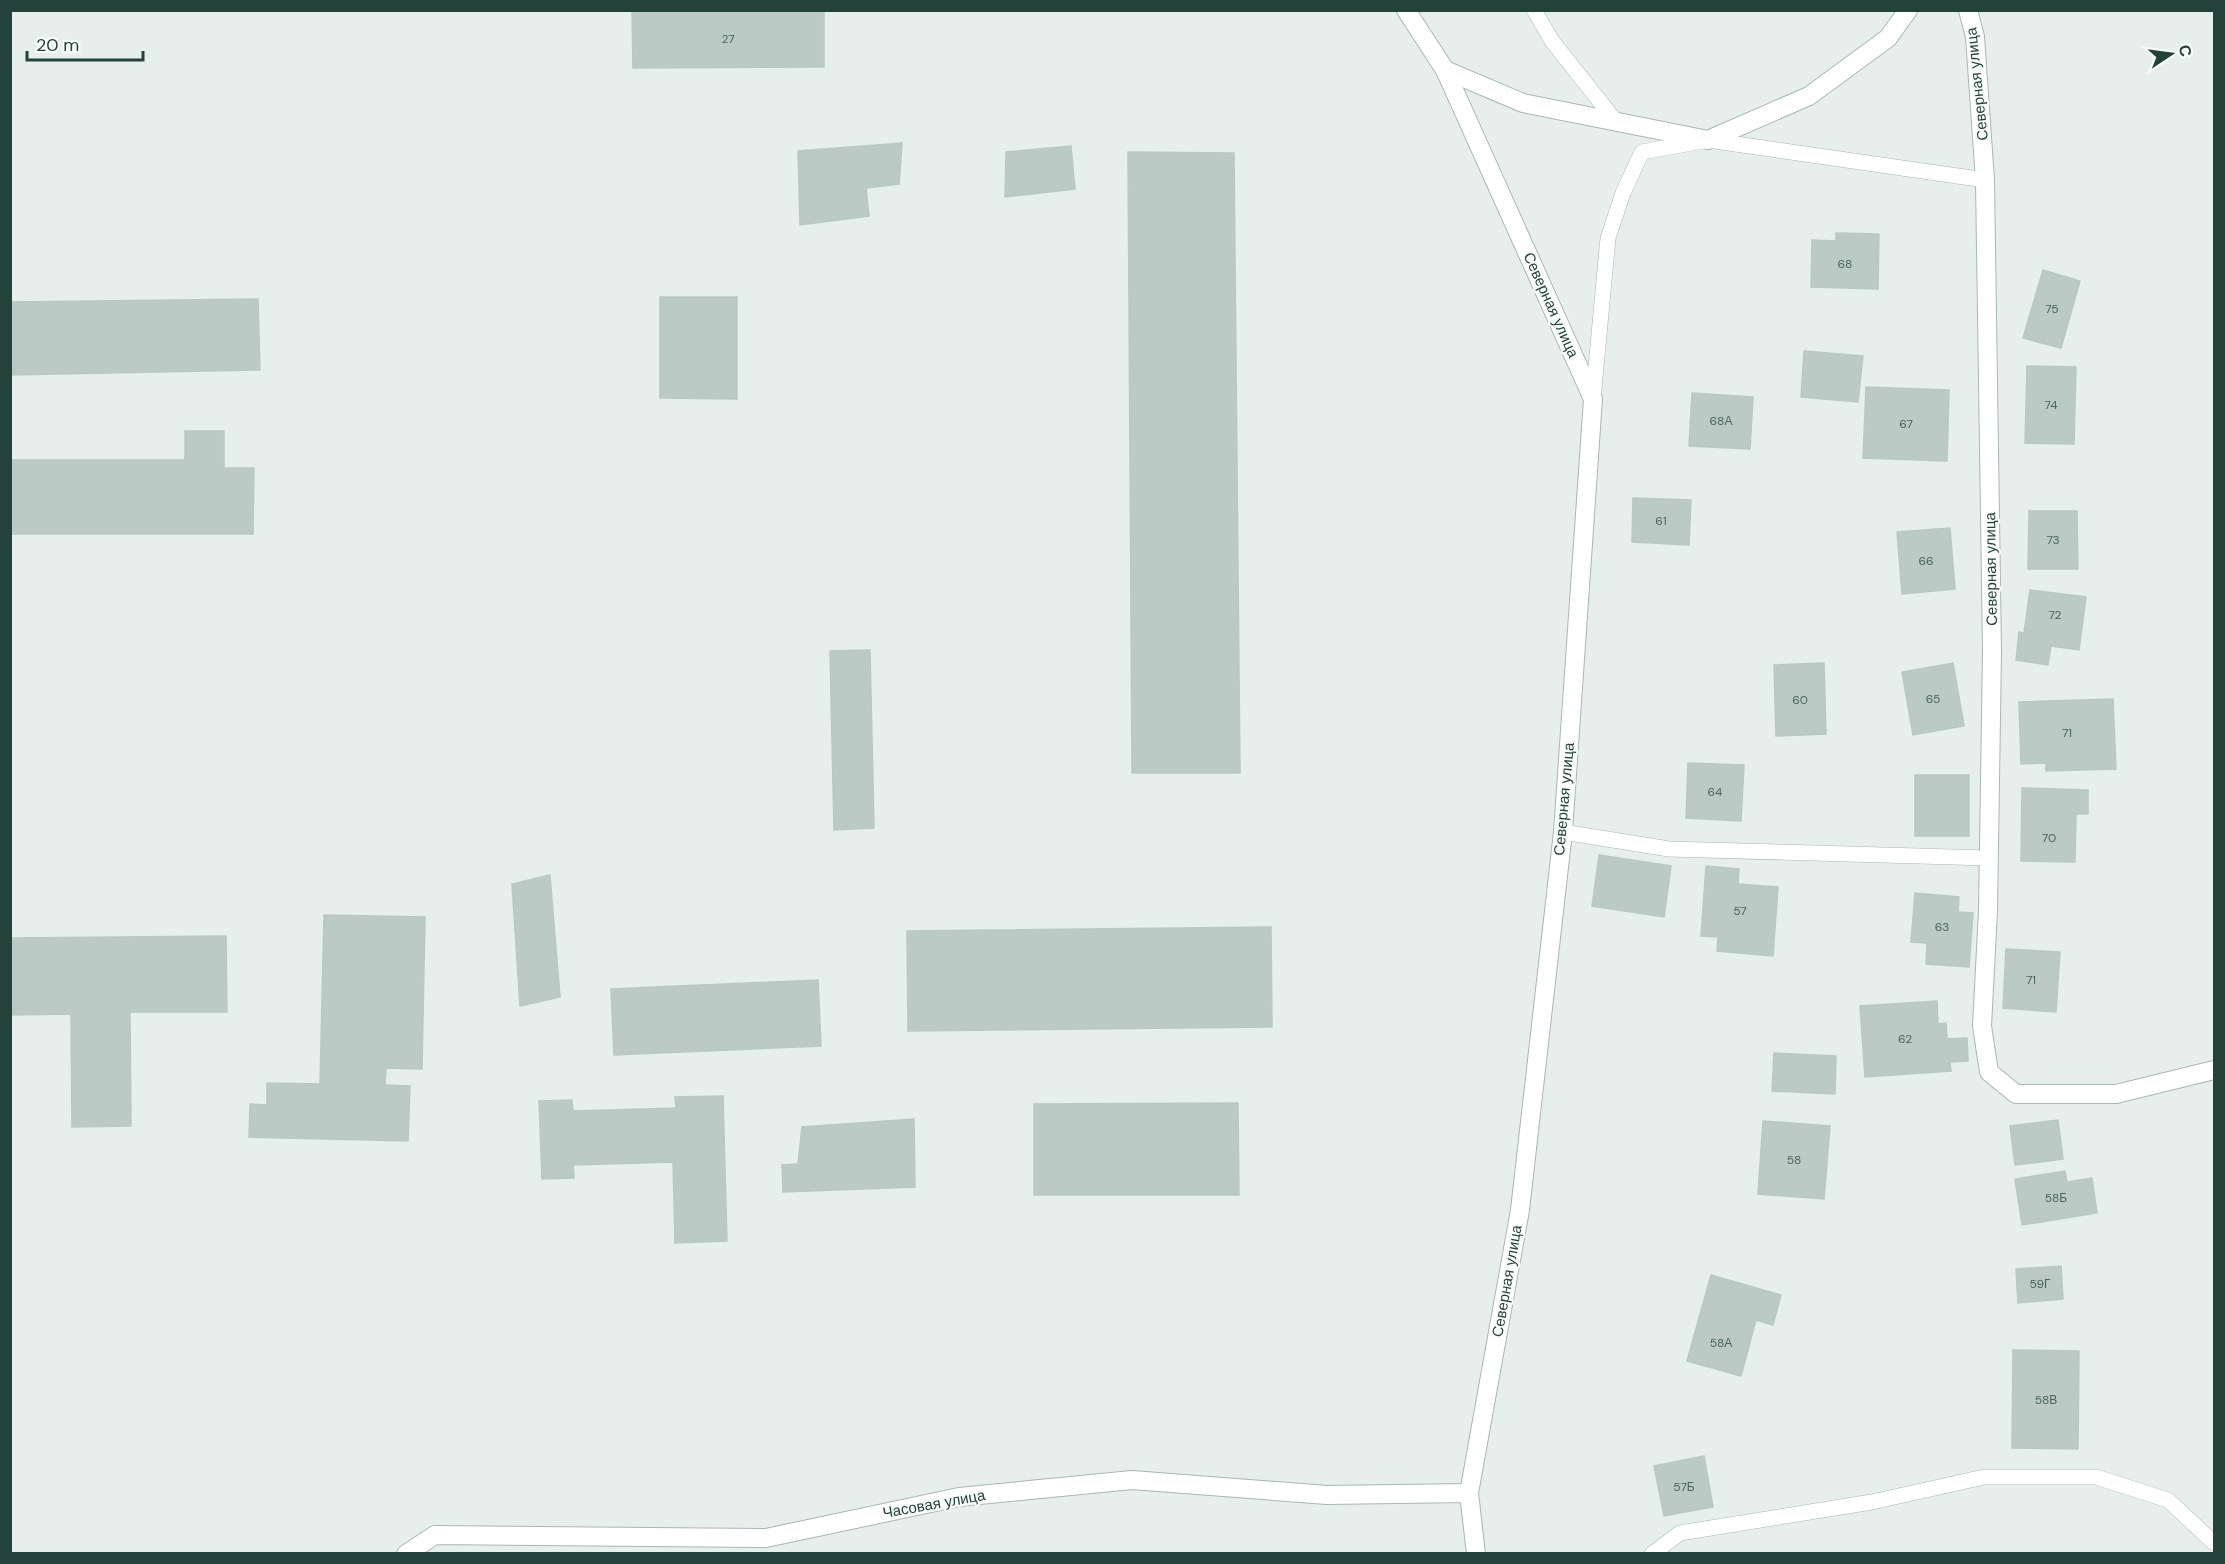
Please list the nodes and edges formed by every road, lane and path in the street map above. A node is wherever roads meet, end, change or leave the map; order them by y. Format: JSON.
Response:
{"nodes":[{"id":1,"x":1406,"y":10,"type":"edge"},
{"id":2,"x":1534,"y":10,"type":"edge"},
{"id":3,"x":1908,"y":10,"type":"edge"},
{"id":4,"x":1968,"y":10,"type":"edge"},
{"id":5,"x":1445,"y":70,"type":"junction"},
{"id":6,"x":1617,"y":123,"type":"junction"},
{"id":7,"x":1708,"y":140,"type":"junction"},
{"id":8,"x":1985,"y":180,"type":"junction"},
{"id":9,"x":1593,"y":399,"type":"junction"},
{"id":10,"x":1563,"y":832,"type":"junction"},
{"id":11,"x":1989,"y":858,"type":"junction"},
{"id":12,"x":2214,"y":1070,"type":"edge"},
{"id":13,"x":1469,"y":1493,"type":"junction"},
{"id":14,"x":2214,"y":1544,"type":"edge"},
{"id":15,"x":406,"y":1554,"type":"edge"},
{"id":16,"x":1476,"y":1554,"type":"edge"},
{"id":17,"x":1652,"y":1554,"type":"edge"}],
"edges":[{"from":1,"to":5,"type":"street","name":"Северная улица"},
{"from":2,"to":6,"type":"lane"},
{"from":3,"to":7,"type":"street"},
{"from":4,"to":8,"type":"street","name":"Северная улица"},
{"from":5,"to":6,"type":"street"},
{"from":5,"to":9,"type":"street","name":"Северная улица"},
{"from":6,"to":7,"type":"street"},
{"from":7,"to":8,"type":"lane"},
{"from":7,"to":9,"type":"lane"},
{"from":8,"to":11,"type":"street","name":"Северная улица"},
{"from":9,"to":10,"type":"street","name":"Северная улица"},
{"from":10,"to":11,"type":"lane"},
{"from":10,"to":13,"type":"street","name":"Северная улица"},
{"from":11,"to":12,"type":"street","name":"Северная улица"},
{"from":13,"to":15,"type":"street","name":"Часовая улица"},
{"from":13,"to":16,"type":"street","name":"Северная улица"},
{"from":14,"to":17,"type":"lane"}]}
